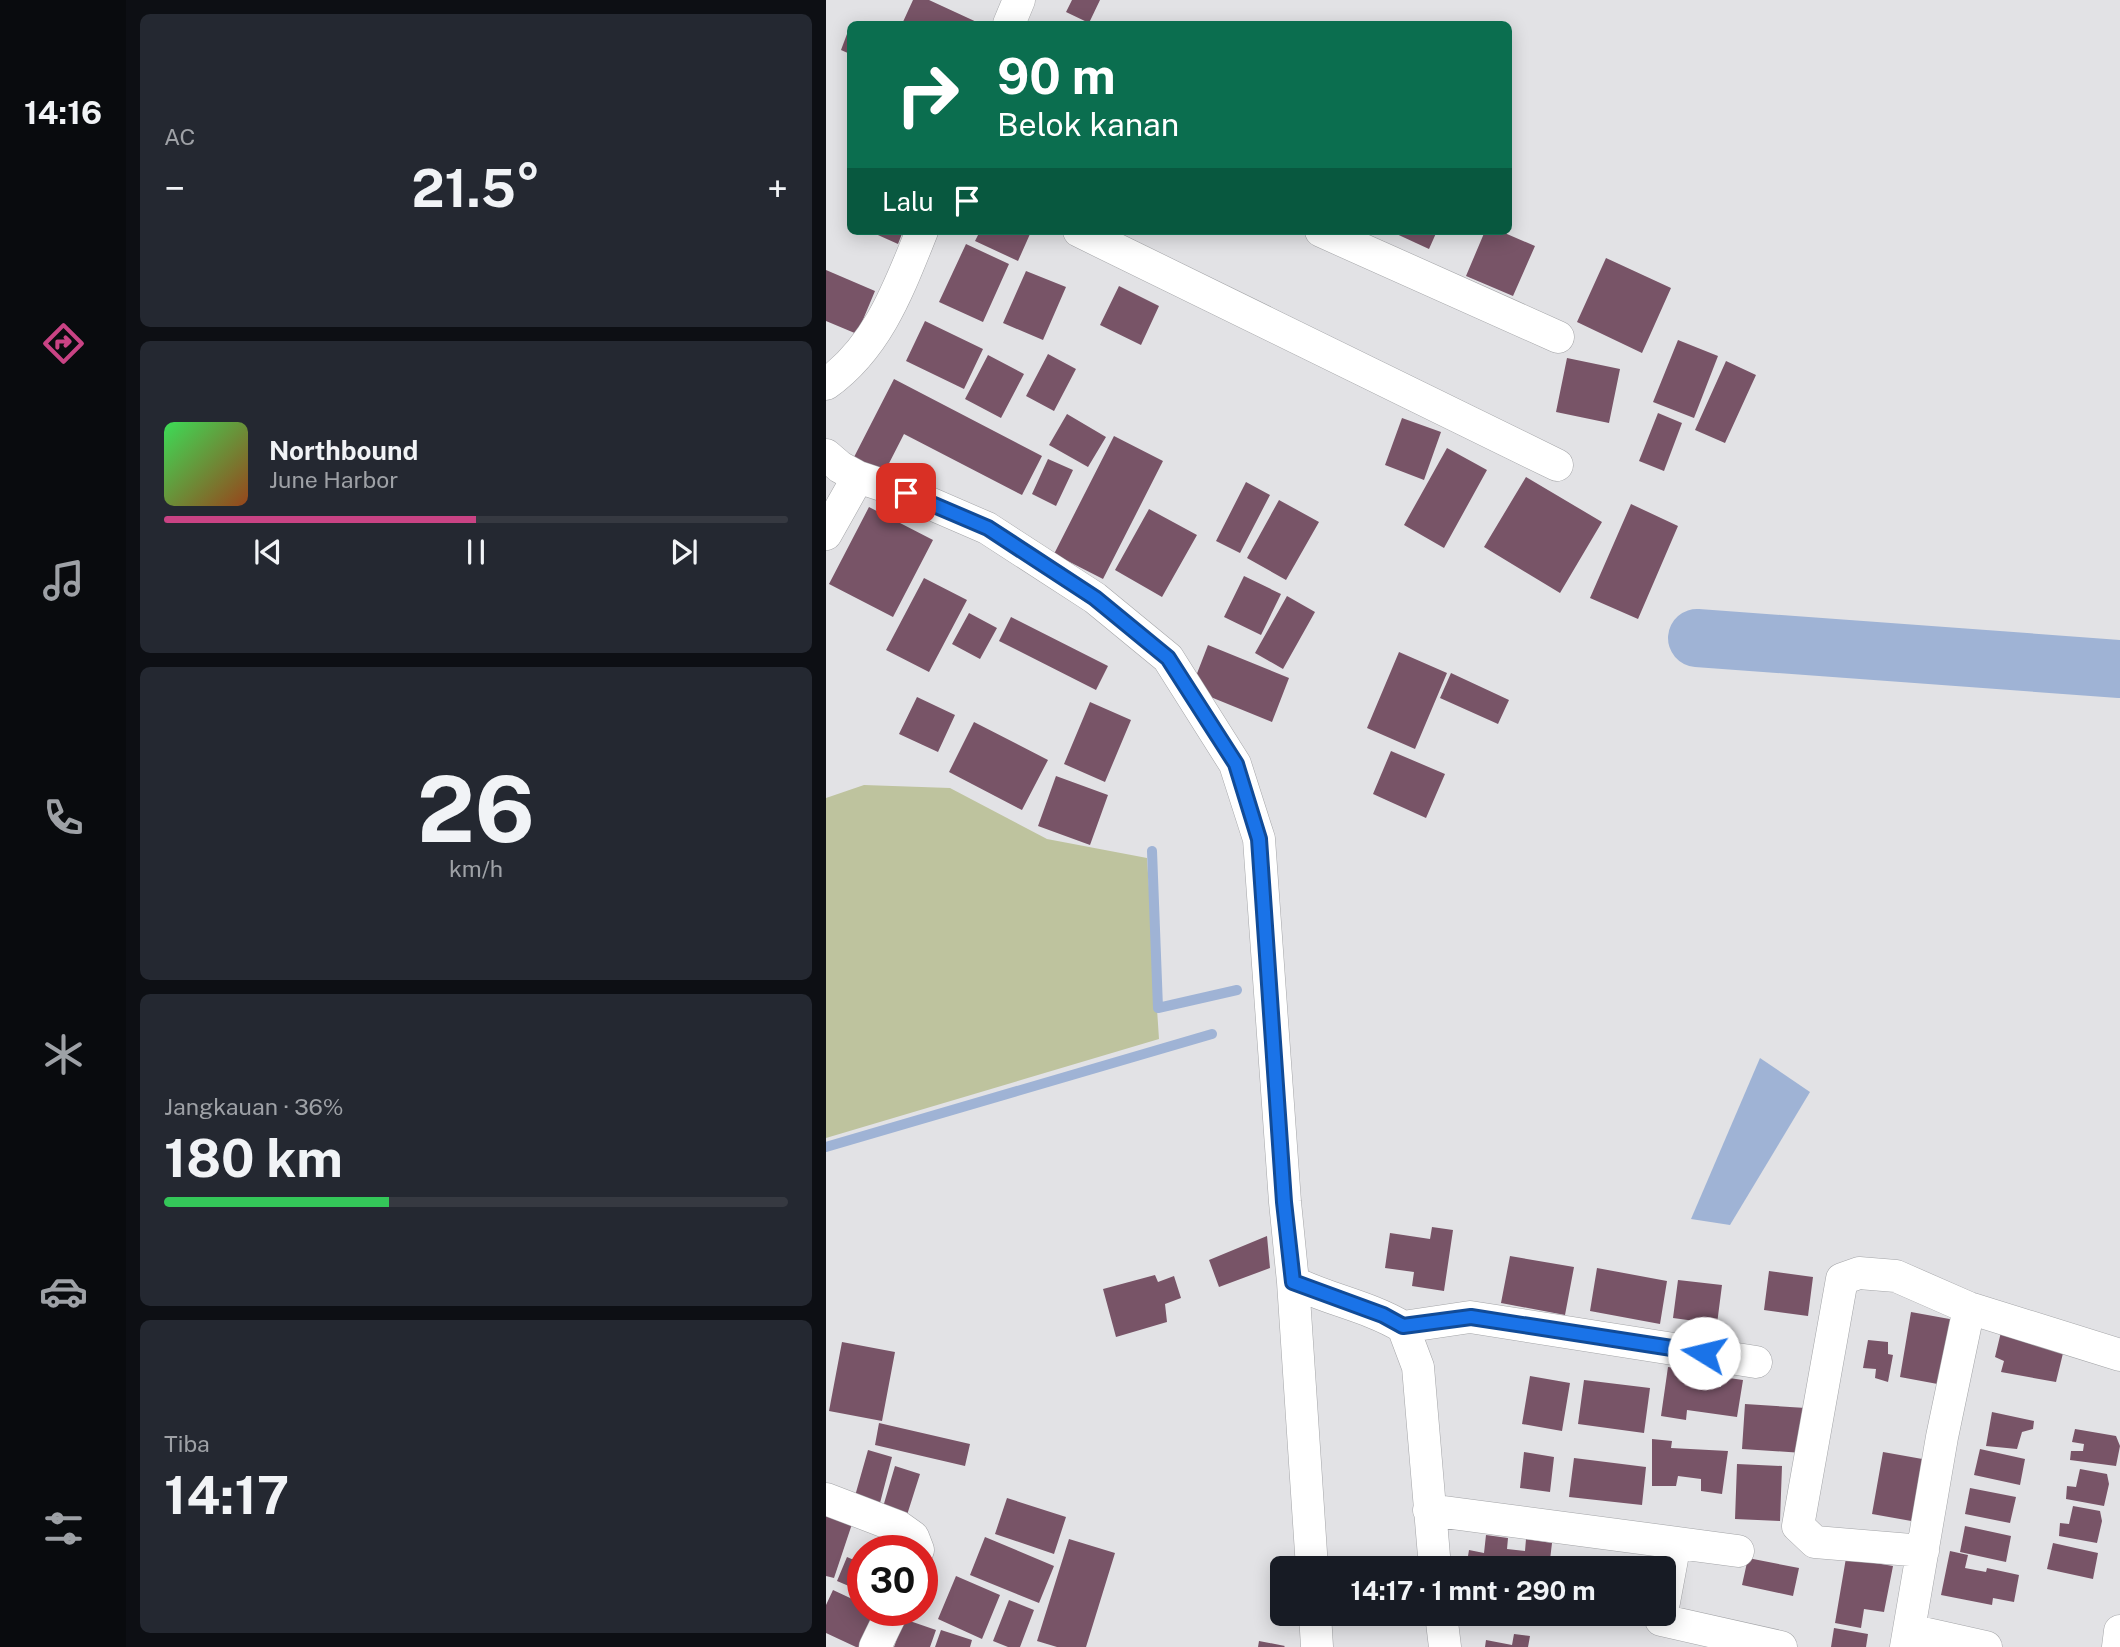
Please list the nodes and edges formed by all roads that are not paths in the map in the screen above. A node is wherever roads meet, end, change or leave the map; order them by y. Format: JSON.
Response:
{"nodes":[{"id":1,"x":920,"y":235,"type":"edge"},
{"id":2,"x":1087,"y":235,"type":"edge"},
{"id":3,"x":1330,"y":235,"type":"edge"},
{"id":4,"x":1558,"y":337,"type":"dead end"},
{"id":5,"x":826,"y":384,"type":"edge"},
{"id":6,"x":826,"y":455,"type":"edge"},
{"id":7,"x":1557,"y":465,"type":"dead end"},
{"id":8,"x":858,"y":477,"type":"junction"},
{"id":9,"x":826,"y":534,"type":"edge"},
{"id":10,"x":1293,"y":1282,"type":"junction"},
{"id":11,"x":1969,"y":1308,"type":"junction"},
{"id":12,"x":1403,"y":1326,"type":"junction"},
{"id":13,"x":2120,"y":1354,"type":"edge"},
{"id":14,"x":1755,"y":1362,"type":"dead end"},
{"id":15,"x":826,"y":1499,"type":"edge"},
{"id":16,"x":1429,"y":1510,"type":"junction"},
{"id":17,"x":910,"y":1535,"type":"edge"},
{"id":18,"x":1675,"y":1543,"type":"junction"},
{"id":19,"x":1738,"y":1551,"type":"dead end"},
{"id":20,"x":1923,"y":1551,"type":"junction"},
{"id":21,"x":1311,"y":1556,"type":"edge"},
{"id":22,"x":1435,"y":1556,"type":"edge"},
{"id":23,"x":1673,"y":1556,"type":"edge"},
{"id":24,"x":1676,"y":1624,"type":"edge"},
{"id":25,"x":885,"y":1626,"type":"edge"},
{"id":26,"x":1316,"y":1626,"type":"edge"},
{"id":27,"x":1442,"y":1626,"type":"edge"},
{"id":28,"x":2120,"y":1630,"type":"edge"},
{"id":29,"x":1908,"y":1638,"type":"edge"},
{"id":30,"x":875,"y":1647,"type":"edge"},
{"id":31,"x":1317,"y":1647,"type":"edge"},
{"id":32,"x":1445,"y":1647,"type":"edge"},
{"id":33,"x":1781,"y":1647,"type":"edge"},
{"id":34,"x":1986,"y":1647,"type":"edge"},
{"id":35,"x":2118,"y":1647,"type":"edge"}],
"edges":[{"from":1,"to":5,"type":"street"},
{"from":2,"to":7,"type":"street"},
{"from":3,"to":4,"type":"street"},
{"from":6,"to":8,"type":"street"},
{"from":8,"to":9,"type":"street"},
{"from":8,"to":10,"type":"street"},
{"from":10,"to":12,"type":"street"},
{"from":10,"to":21,"type":"street"},
{"from":11,"to":13,"type":"street"},
{"from":11,"to":20,"type":"street"},
{"from":11,"to":20,"type":"street"},
{"from":12,"to":14,"type":"street"},
{"from":12,"to":16,"type":"street"},
{"from":15,"to":17,"type":"street"},
{"from":16,"to":18,"type":"street"},
{"from":16,"to":22,"type":"street"},
{"from":18,"to":19,"type":"street"},
{"from":18,"to":23,"type":"street"},
{"from":20,"to":29,"type":"street"},
{"from":24,"to":33,"type":"street"},
{"from":25,"to":30,"type":"street"},
{"from":26,"to":31,"type":"street"},
{"from":27,"to":32,"type":"street"},
{"from":28,"to":35,"type":"street"},
{"from":29,"to":34,"type":"street"}]}
